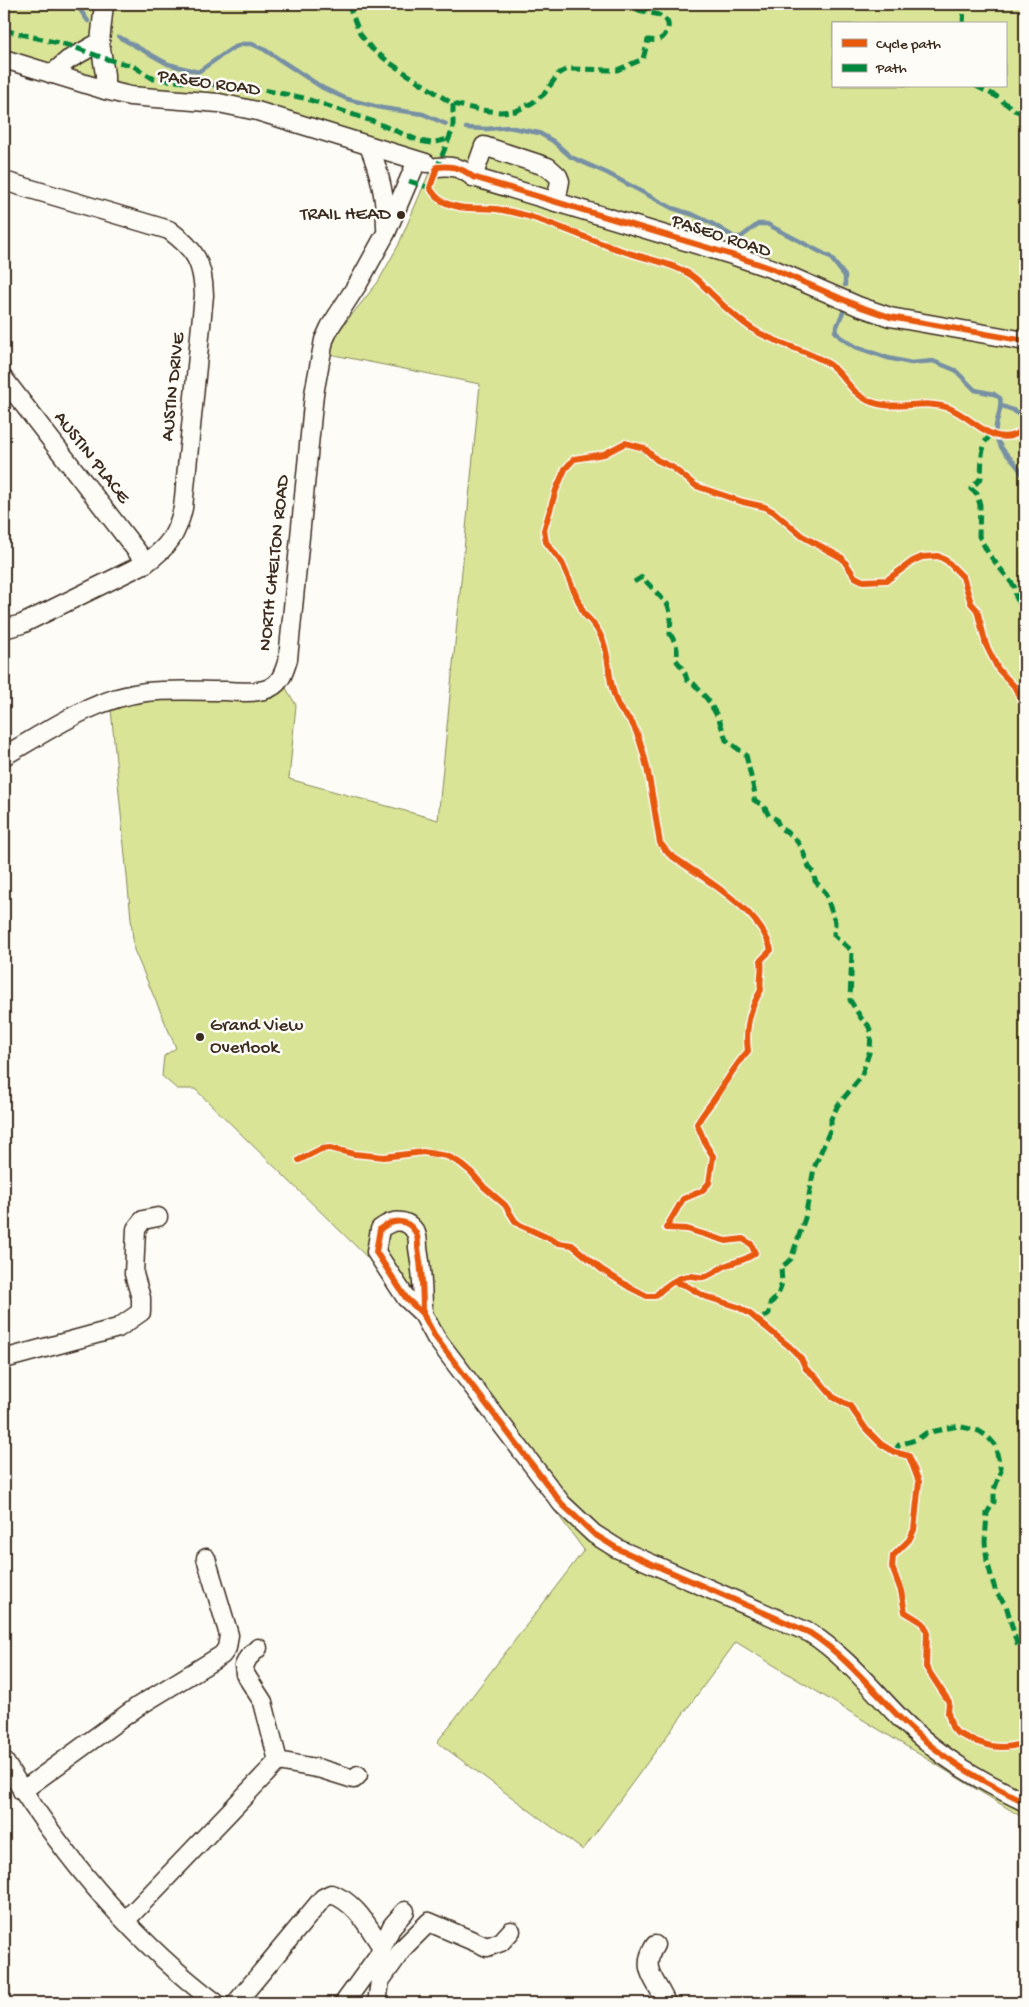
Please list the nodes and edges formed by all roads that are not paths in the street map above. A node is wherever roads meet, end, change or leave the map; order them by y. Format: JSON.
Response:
{"nodes":[{"id":1,"x":104,"y":4,"type":"edge"},
{"id":2,"x":102,"y":50,"type":"junction"},
{"id":3,"x":4,"y":58,"type":"edge"},
{"id":4,"x":52,"y":74,"type":"junction"},
{"id":5,"x":106,"y":90,"type":"junction"},
{"id":6,"x":369,"y":146,"type":"junction"},
{"id":7,"x":416,"y":161,"type":"junction"},
{"id":8,"x":473,"y":177,"type":"junction"},
{"id":9,"x":4,"y":181,"type":"edge"},
{"id":10,"x":556,"y":202,"type":"junction"},
{"id":11,"x":386,"y":234,"type":"junction"},
{"id":12,"x":1025,"y":341,"type":"edge"},
{"id":13,"x":4,"y":379,"type":"edge"},
{"id":14,"x":146,"y":563,"type":"junction"},
{"id":15,"x":4,"y":629,"type":"edge"},
{"id":16,"x":4,"y":756,"type":"edge"},
{"id":17,"x":158,"y":1217,"type":"dead end"},
{"id":18,"x":423,"y":1314,"type":"junction"},
{"id":19,"x":4,"y":1359,"type":"edge"},
{"id":20,"x":206,"y":1558,"type":"dead end"},
{"id":21,"x":258,"y":1648,"type":"dead end"},
{"id":22,"x":4,"y":1761,"type":"edge"},
{"id":23,"x":278,"y":1761,"type":"junction"},
{"id":24,"x":358,"y":1775,"type":"dead end"},
{"id":25,"x":22,"y":1791,"type":"junction"},
{"id":26,"x":1025,"y":1802,"type":"edge"},
{"id":27,"x":405,"y":1911,"type":"dead end"},
{"id":28,"x":126,"y":1920,"type":"junction"},
{"id":29,"x":511,"y":1931,"type":"dead end"},
{"id":30,"x":655,"y":1945,"type":"dead end"},
{"id":31,"x":382,"y":1947,"type":"junction"},
{"id":32,"x":216,"y":2003,"type":"edge"},
{"id":33,"x":236,"y":2003,"type":"edge"},
{"id":34,"x":344,"y":2003,"type":"edge"},
{"id":35,"x":377,"y":2003,"type":"edge"},
{"id":36,"x":666,"y":2003,"type":"edge"}],
"edges":[{"from":1,"to":2,"type":"street"},
{"from":2,"to":4,"type":"street"},
{"from":2,"to":5,"type":"street"},
{"from":3,"to":4,"type":"street","name":"PASEO ROAD"},
{"from":4,"to":5,"type":"street","name":"PASEO ROAD"},
{"from":5,"to":6,"type":"street","name":"PASEO ROAD"},
{"from":6,"to":7,"type":"street","name":"PASEO ROAD"},
{"from":6,"to":11,"type":"street"},
{"from":7,"to":8,"type":"street","name":"PASEO ROAD"},
{"from":7,"to":11,"type":"street","name":"NORTH CHELTON ROAD"},
{"from":8,"to":10,"type":"street","name":"PASEO ROAD"},
{"from":8,"to":10,"type":"street"},
{"from":9,"to":14,"type":"street","name":"AUSTIN DRIVE"},
{"from":10,"to":12,"type":"street","name":"PASEO ROAD"},
{"from":11,"to":16,"type":"street","name":"NORTH CHELTON ROAD"},
{"from":13,"to":14,"type":"street","name":"AUSTIN PLACE"},
{"from":14,"to":15,"type":"street","name":"AUSTIN DRIVE"},
{"from":17,"to":19,"type":"street"},
{"from":18,"to":18,"type":"street"},
{"from":18,"to":26,"type":"street"},
{"from":20,"to":25,"type":"street"},
{"from":21,"to":23,"type":"street"},
{"from":22,"to":25,"type":"street"},
{"from":23,"to":24,"type":"street"},
{"from":23,"to":28,"type":"street"},
{"from":25,"to":28,"type":"street"},
{"from":27,"to":31,"type":"street"},
{"from":28,"to":32,"type":"street"},
{"from":29,"to":35,"type":"street"},
{"from":30,"to":36,"type":"street"},
{"from":31,"to":33,"type":"street"},
{"from":31,"to":34,"type":"street"}]}
